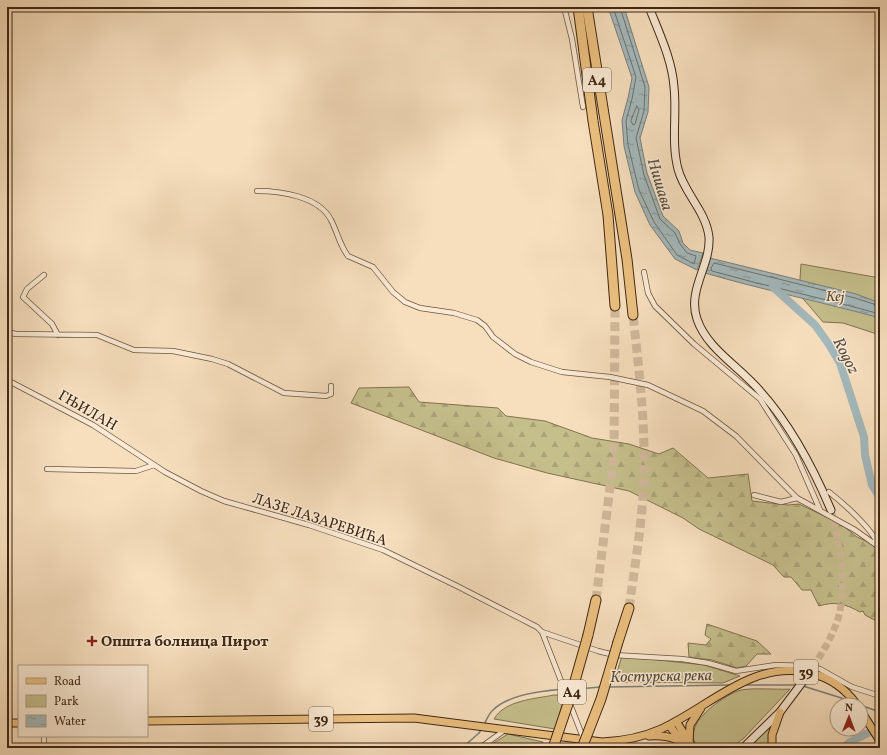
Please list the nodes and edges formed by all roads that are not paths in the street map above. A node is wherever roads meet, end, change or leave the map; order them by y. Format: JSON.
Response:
{"nodes":[{"id":1,"x":564,"y":7,"type":"edge"},
{"id":2,"x":578,"y":7,"type":"edge"},
{"id":3,"x":587,"y":7,"type":"edge"},
{"id":4,"x":649,"y":7,"type":"edge"},
{"id":5,"x":583,"y":107,"type":"dead end"},
{"id":6,"x":257,"y":190,"type":"dead end"},
{"id":7,"x":644,"y":272,"type":"dead end"},
{"id":8,"x":44,"y":275,"type":"dead end"},
{"id":9,"x":615,"y":306,"type":"tunnel mouth"},
{"id":10,"x":633,"y":315,"type":"tunnel mouth"},
{"id":11,"x":7,"y":332,"type":"edge"},
{"id":12,"x":58,"y":335,"type":"junction"},
{"id":13,"x":7,"y":380,"type":"edge"},
{"id":14,"x":331,"y":386,"type":"dead end"},
{"id":15,"x":154,"y":465,"type":"junction"},
{"id":16,"x":48,"y":469,"type":"dead end"},
{"id":17,"x":830,"y":492,"type":"dead end"},
{"id":18,"x":754,"y":495,"type":"dead end"},
{"id":19,"x":797,"y":498,"type":"junction"},
{"id":20,"x":820,"y":510,"type":"junction"},
{"id":21,"x":831,"y":510,"type":"tunnel mouth"},
{"id":22,"x":879,"y":547,"type":"edge"},
{"id":23,"x":596,"y":600,"type":"tunnel mouth"},
{"id":24,"x":629,"y":608,"type":"tunnel mouth"},
{"id":25,"x":542,"y":632,"type":"junction"},
{"id":26,"x":806,"y":678,"type":"tunnel mouth"},
{"id":27,"x":880,"y":696,"type":"edge"},
{"id":28,"x":850,"y":697,"type":"edge"},
{"id":29,"x":705,"y":704,"type":"junction"},
{"id":30,"x":780,"y":712,"type":"junction"},
{"id":31,"x":148,"y":721,"type":"edge"},
{"id":32,"x":869,"y":722,"type":"edge"},
{"id":33,"x":7,"y":723,"type":"edge"},
{"id":34,"x":18,"y":723,"type":"edge"},
{"id":35,"x":673,"y":723,"type":"junction"},
{"id":36,"x":504,"y":729,"type":"junction"},
{"id":37,"x":44,"y":737,"type":"edge"},
{"id":38,"x":642,"y":737,"type":"junction"},
{"id":39,"x":879,"y":739,"type":"edge"},
{"id":40,"x":583,"y":744,"type":"edge"},
{"id":41,"x":688,"y":745,"type":"edge"},
{"id":42,"x":44,"y":748,"type":"edge"},
{"id":43,"x":480,"y":748,"type":"edge"},
{"id":44,"x":553,"y":748,"type":"edge"},
{"id":45,"x":743,"y":748,"type":"edge"},
{"id":46,"x":772,"y":748,"type":"edge"}],
"edges":[{"from":1,"to":5,"type":"street"},
{"from":2,"to":9,"type":"highway","number":"A4"},
{"from":3,"to":10,"type":"highway","number":"A4"},
{"from":4,"to":21,"type":"main road"},
{"from":6,"to":19,"type":"street"},
{"from":7,"to":20,"type":"street"},
{"from":8,"to":12,"type":"street"},
{"from":11,"to":12,"type":"street"},
{"from":12,"to":14,"type":"street"},
{"from":13,"to":15,"type":"street","name":"ГЊИЛАН"},
{"from":15,"to":16,"type":"street"},
{"from":15,"to":25,"type":"street","name":"ЛАЗЕ ЛАЗАРЕВИЋА"},
{"from":17,"to":22,"type":"street"},
{"from":18,"to":19,"type":"street"},
{"from":19,"to":20,"type":"street"},
{"from":20,"to":22,"type":"street"},
{"from":23,"to":44,"type":"highway","number":"A4","bridge":true},
{"from":24,"to":40,"type":"highway","number":"A4","bridge":true},
{"from":25,"to":27,"type":"street","name":"ЛАЗЕ ЛАЗАРЕВИЋА"},
{"from":25,"to":40,"type":"street"},
{"from":26,"to":30,"type":"main road"},
{"from":28,"to":29,"type":"main road","number":"39"},
{"from":29,"to":35,"type":"main road","number":"39"},
{"from":29,"to":41,"type":"main road"},
{"from":30,"to":45,"type":"main road"},
{"from":30,"to":46,"type":"main road"},
{"from":31,"to":36,"type":"main road","number":"39"},
{"from":32,"to":39,"type":"main road"},
{"from":33,"to":34,"type":"main road"},
{"from":35,"to":38,"type":"main road","number":"39"},
{"from":35,"to":41,"type":"main road"},
{"from":36,"to":40,"type":"main road","number":"39"},
{"from":36,"to":43,"type":"street"},
{"from":37,"to":42,"type":"street"},
{"from":38,"to":40,"type":"main road","number":"39"},
{"from":38,"to":41,"type":"main road"}]}
